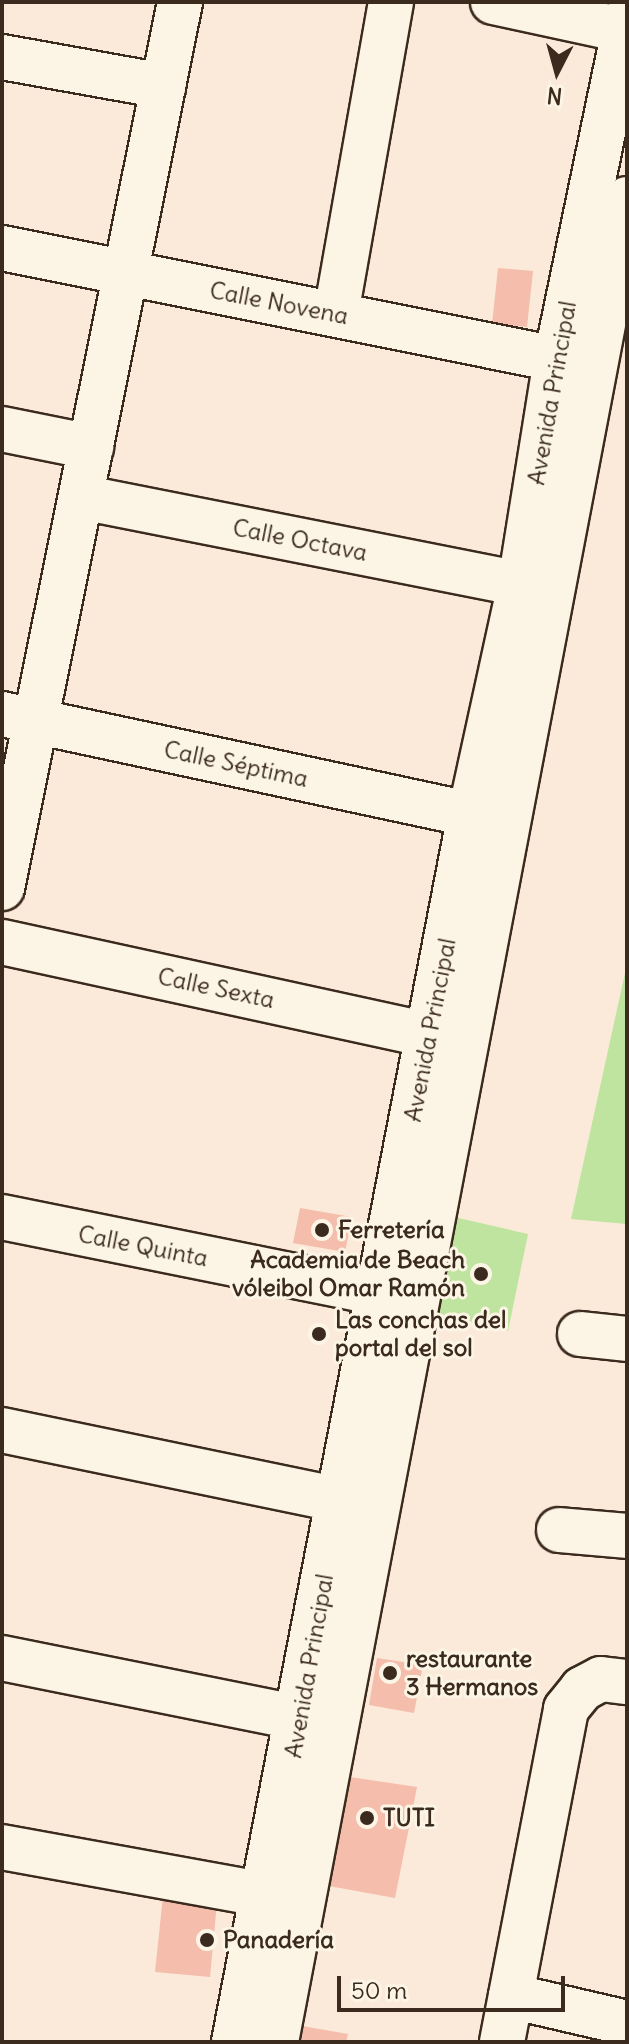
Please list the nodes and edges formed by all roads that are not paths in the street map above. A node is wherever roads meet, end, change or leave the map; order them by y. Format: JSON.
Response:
{"nodes":[{"id":1,"x":180,"y":2,"type":"edge"},
{"id":2,"x":391,"y":2,"type":"edge"},
{"id":3,"x":493,"y":2,"type":"edge"},
{"id":4,"x":626,"y":26,"type":"edge"},
{"id":5,"x":2,"y":57,"type":"edge"},
{"id":6,"x":163,"y":86,"type":"junction"},
{"id":7,"x":627,"y":199,"type":"edge"},
{"id":8,"x":2,"y":248,"type":"edge"},
{"id":9,"x":126,"y":273,"type":"junction"},
{"id":10,"x":336,"y":314,"type":"junction"},
{"id":11,"x":556,"y":359,"type":"junction"},
{"id":12,"x":2,"y":429,"type":"edge"},
{"id":13,"x":91,"y":447,"type":"junction"},
{"id":14,"x":81,"y":497,"type":"junction"},
{"id":15,"x":520,"y":584,"type":"junction"},
{"id":16,"x":19,"y":717,"type":"edge"},
{"id":17,"x":470,"y":814,"type":"junction"},
{"id":18,"x":2,"y":888,"type":"edge"},
{"id":19,"x":2,"y":942,"type":"edge"},
{"id":20,"x":430,"y":1035,"type":"junction"},
{"id":21,"x":2,"y":1217,"type":"edge"},
{"id":22,"x":379,"y":1293,"type":"junction"},
{"id":23,"x":580,"y":1334,"type":"dead end"},
{"id":24,"x":627,"y":1339,"type":"edge"},
{"id":25,"x":2,"y":1430,"type":"edge"},
{"id":26,"x":358,"y":1504,"type":"junction"},
{"id":27,"x":559,"y":1530,"type":"dead end"},
{"id":28,"x":627,"y":1536,"type":"edge"},
{"id":29,"x":2,"y":1658,"type":"edge"},
{"id":30,"x":627,"y":1682,"type":"edge"},
{"id":31,"x":300,"y":1718,"type":"junction"},
{"id":32,"x":2,"y":1847,"type":"edge"},
{"id":33,"x":266,"y":1895,"type":"junction"},
{"id":34,"x":276,"y":1946,"type":"junction"},
{"id":35,"x":511,"y":1996,"type":"junction"},
{"id":36,"x":627,"y":2023,"type":"edge"},
{"id":37,"x":234,"y":2042,"type":"edge"},
{"id":38,"x":276,"y":2042,"type":"edge"},
{"id":39,"x":502,"y":2042,"type":"edge"}],
"edges":[{"from":1,"to":6,"type":"street"},
{"from":2,"to":10,"type":"street"},
{"from":3,"to":4,"type":"street"},
{"from":4,"to":11,"type":"street","name":"Avenida Principal"},
{"from":5,"to":6,"type":"street"},
{"from":6,"to":9,"type":"street"},
{"from":7,"to":26,"type":"street","name":"Avenida Principal"},
{"from":8,"to":9,"type":"street","name":"Calle Novena"},
{"from":9,"to":10,"type":"street","name":"Calle Novena"},
{"from":9,"to":13,"type":"street"},
{"from":10,"to":11,"type":"street","name":"Calle Novena"},
{"from":11,"to":15,"type":"street","name":"Avenida Principal"},
{"from":12,"to":13,"type":"street"},
{"from":13,"to":14,"type":"street"},
{"from":14,"to":15,"type":"street","name":"Calle Octava"},
{"from":14,"to":16,"type":"street"},
{"from":15,"to":17,"type":"street","name":"Avenida Principal"},
{"from":16,"to":17,"type":"street","name":"Calle Séptima"},
{"from":16,"to":18,"type":"street"},
{"from":17,"to":20,"type":"street","name":"Avenida Principal"},
{"from":19,"to":20,"type":"street","name":"Calle Sexta"},
{"from":20,"to":22,"type":"street","name":"Avenida Principal"},
{"from":21,"to":22,"type":"street","name":"Calle Quinta"},
{"from":22,"to":26,"type":"street","name":"Avenida Principal"},
{"from":23,"to":24,"type":"street"},
{"from":25,"to":26,"type":"street"},
{"from":26,"to":31,"type":"street","name":"Avenida Principal"},
{"from":26,"to":34,"type":"street","name":"Avenida Principal"},
{"from":27,"to":28,"type":"street"},
{"from":29,"to":31,"type":"street"},
{"from":30,"to":35,"type":"street"},
{"from":31,"to":33,"type":"street","name":"Avenida Principal"},
{"from":32,"to":33,"type":"street"},
{"from":33,"to":34,"type":"street","name":"Avenida Principal"},
{"from":34,"to":37,"type":"street","name":"Avenida Principal"},
{"from":34,"to":38,"type":"street","name":"Avenida Principal"},
{"from":35,"to":36,"type":"street"},
{"from":35,"to":39,"type":"street"}]}
